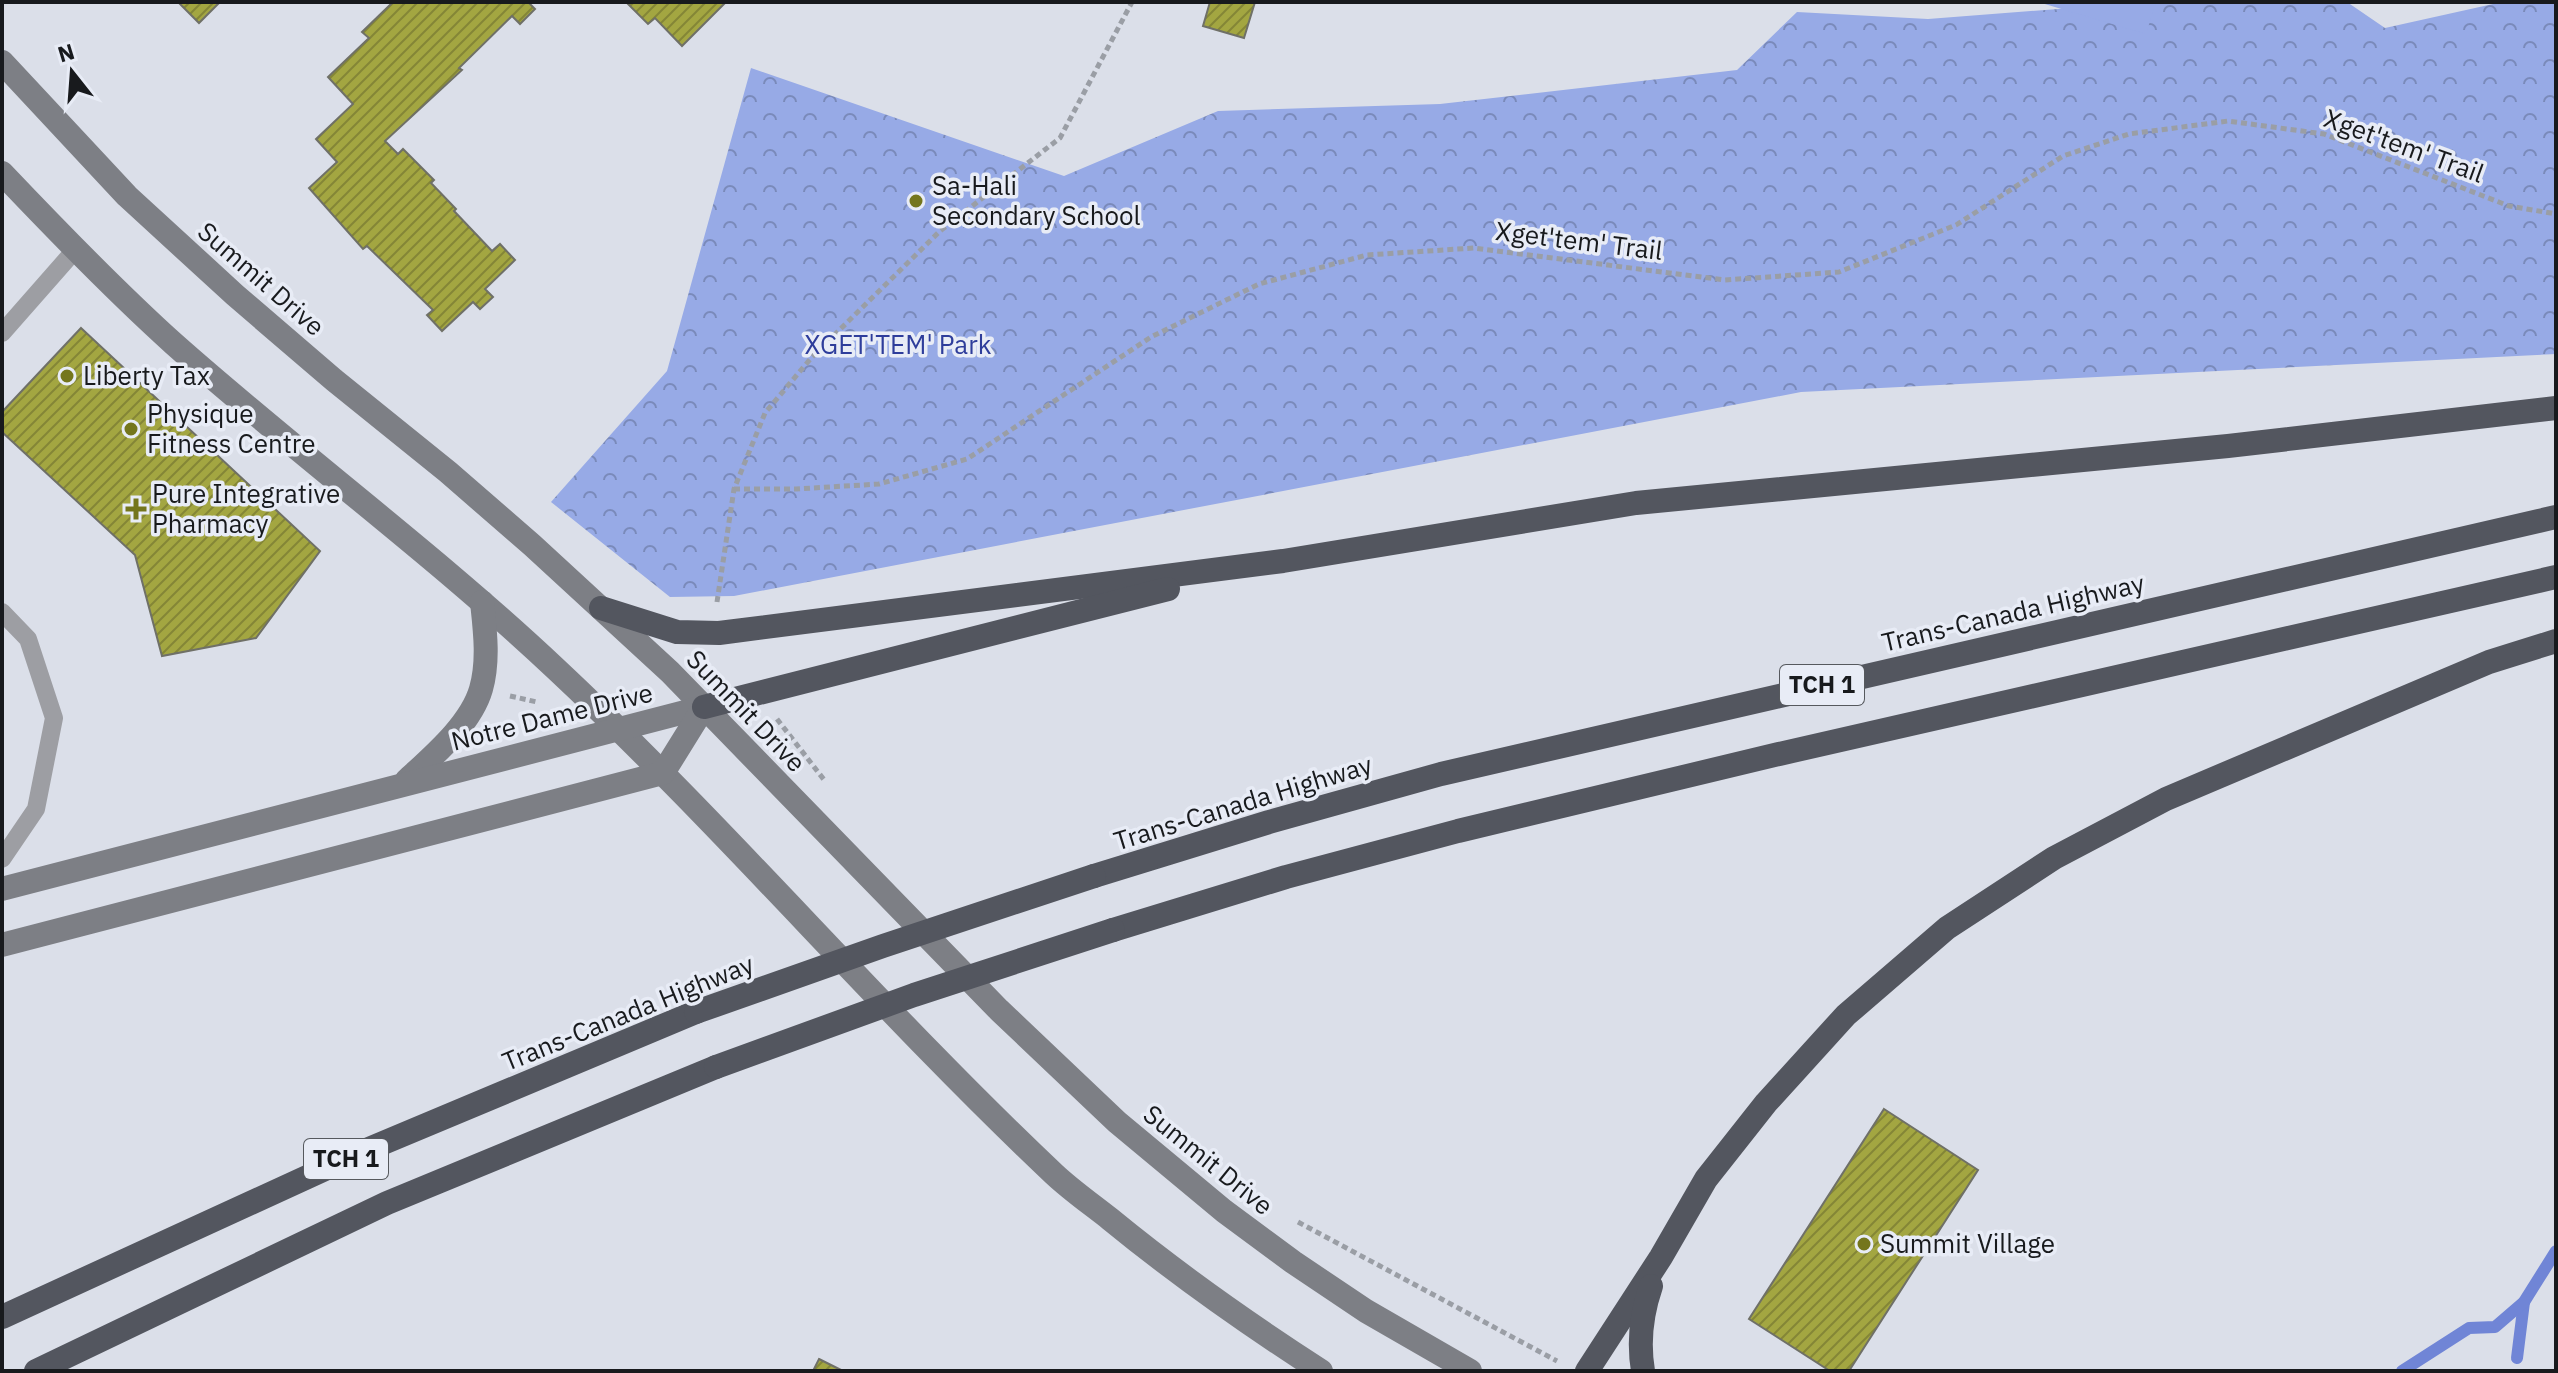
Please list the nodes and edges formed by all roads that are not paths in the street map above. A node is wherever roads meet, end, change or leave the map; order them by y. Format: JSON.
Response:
{"nodes":[{"id":1,"x":2,"y":62,"type":"edge"},
{"id":2,"x":2,"y":173,"type":"edge"},
{"id":3,"x":75,"y":250,"type":"junction"},
{"id":4,"x":2,"y":333,"type":"edge"},
{"id":5,"x":2556,"y":408,"type":"edge"},
{"id":6,"x":2556,"y":517,"type":"edge"},
{"id":7,"x":1283,"y":561,"type":"junction"},
{"id":8,"x":2556,"y":577,"type":"edge"},
{"id":9,"x":482,"y":602,"type":"junction"},
{"id":10,"x":601,"y":608,"type":"junction"},
{"id":11,"x":2,"y":612,"type":"edge"},
{"id":12,"x":2556,"y":641,"type":"edge"},
{"id":13,"x":704,"y":707,"type":"junction"},
{"id":14,"x":617,"y":728,"type":"junction"},
{"id":15,"x":663,"y":773,"type":"junction"},
{"id":16,"x":404,"y":783,"type":"junction"},
{"id":17,"x":2,"y":859,"type":"edge"},
{"id":18,"x":2,"y":889,"type":"edge"},
{"id":19,"x":2,"y":945,"type":"edge"},
{"id":20,"x":1661,"y":1257,"type":"junction"},
{"id":21,"x":2,"y":1317,"type":"edge"},
{"id":22,"x":36,"y":1371,"type":"edge"},
{"id":23,"x":1321,"y":1371,"type":"edge"},
{"id":24,"x":1470,"y":1371,"type":"edge"},
{"id":25,"x":1587,"y":1371,"type":"edge"},
{"id":26,"x":1643,"y":1371,"type":"edge"}],
"edges":[{"from":1,"to":10,"type":"main road","name":"Summit Drive"},
{"from":2,"to":3,"type":"main road"},
{"from":3,"to":4,"type":"lane"},
{"from":3,"to":9,"type":"main road"},
{"from":5,"to":7,"type":"highway"},
{"from":6,"to":21,"type":"highway","name":"Trans-Canada Highway","number":"TCH 1","bridge":true},
{"from":7,"to":10,"type":"highway"},
{"from":7,"to":13,"type":"highway"},
{"from":8,"to":22,"type":"highway","number":"TCH 1","bridge":true},
{"from":9,"to":14,"type":"main road"},
{"from":9,"to":16,"type":"main road"},
{"from":10,"to":13,"type":"main road","name":"Summit Drive"},
{"from":11,"to":17,"type":"lane"},
{"from":12,"to":20,"type":"highway"},
{"from":13,"to":14,"type":"main road","name":"Notre Dame Drive"},
{"from":13,"to":15,"type":"main road"},
{"from":13,"to":24,"type":"main road","name":"Summit Drive"},
{"from":14,"to":15,"type":"main road"},
{"from":14,"to":16,"type":"main road","name":"Notre Dame Drive"},
{"from":15,"to":19,"type":"main road"},
{"from":15,"to":23,"type":"main road"},
{"from":16,"to":18,"type":"main road","name":"Notre Dame Drive"},
{"from":20,"to":25,"type":"highway"},
{"from":20,"to":26,"type":"highway"}]}
